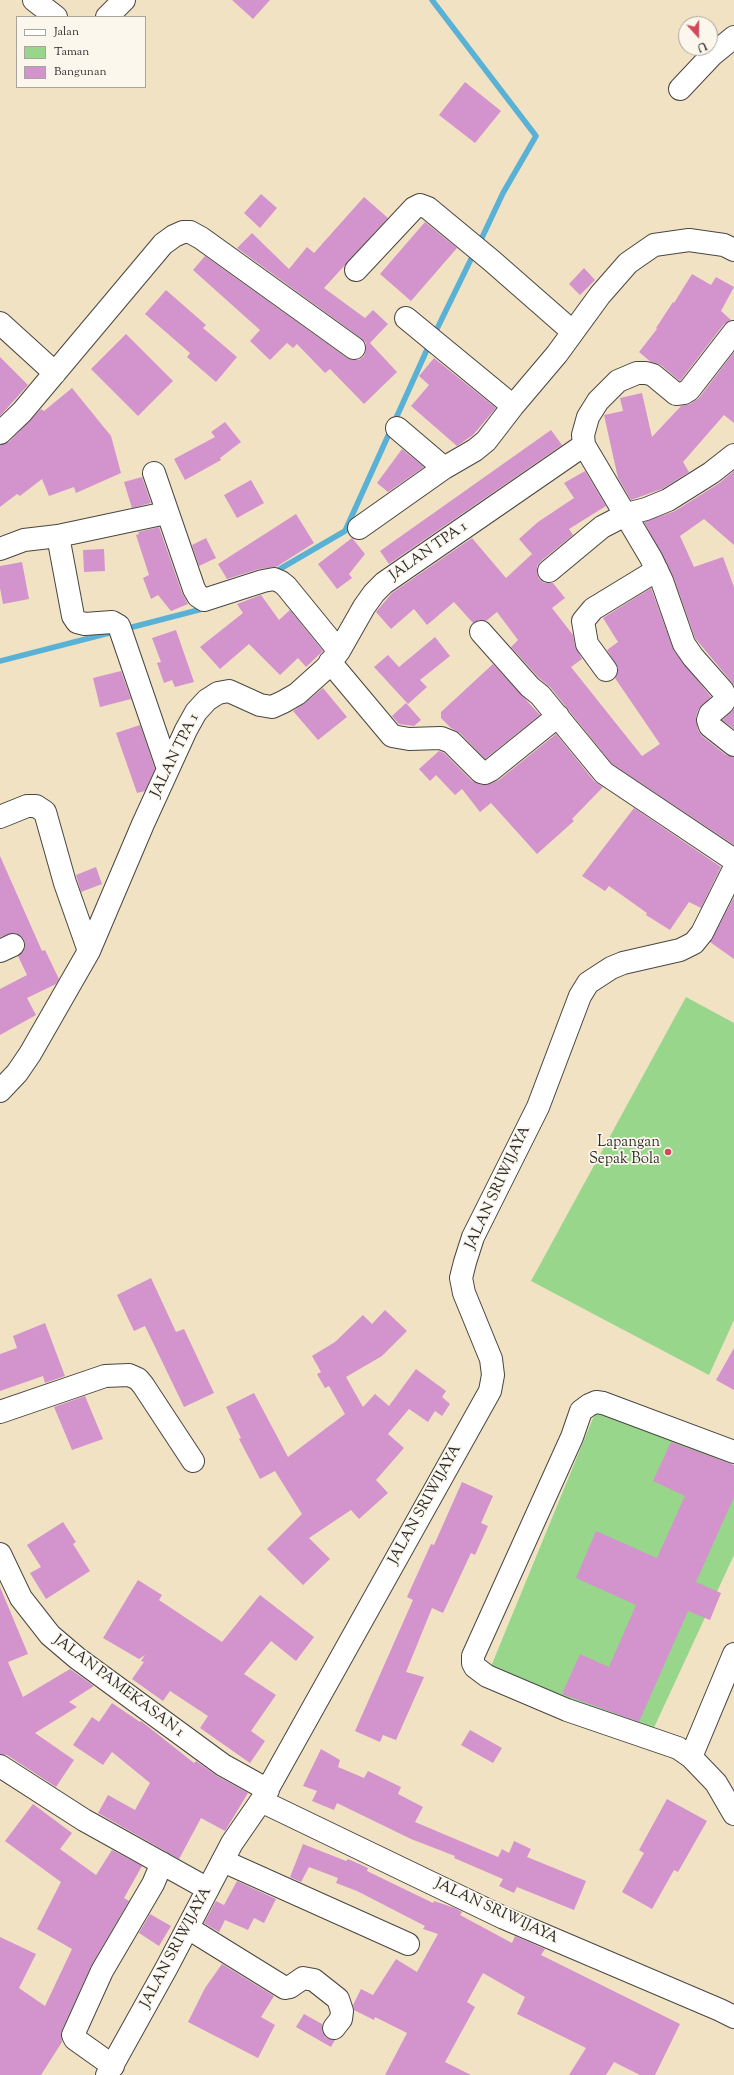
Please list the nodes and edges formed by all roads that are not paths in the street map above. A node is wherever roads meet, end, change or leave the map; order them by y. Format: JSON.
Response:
{"nodes":[{"id":1,"x":34,"y":0,"type":"edge"},
{"id":2,"x":124,"y":0,"type":"edge"},
{"id":3,"x":55,"y":16,"type":"edge"},
{"id":4,"x":108,"y":16,"type":"edge"},
{"id":5,"x":734,"y":37,"type":"edge"},
{"id":6,"x":680,"y":89,"type":"dead end"},
{"id":7,"x":734,"y":250,"type":"edge"},
{"id":8,"x":356,"y":270,"type":"dead end"},
{"id":9,"x":406,"y":318,"type":"dead end"},
{"id":10,"x":0,"y":323,"type":"edge"},
{"id":11,"x":573,"y":332,"type":"junction"},
{"id":12,"x":734,"y":332,"type":"edge"},
{"id":13,"x":354,"y":348,"type":"dead end"},
{"id":14,"x":55,"y":373,"type":"junction"},
{"id":15,"x":513,"y":406,"type":"junction"},
{"id":16,"x":397,"y":428,"type":"dead end"},
{"id":17,"x":0,"y":433,"type":"edge"},
{"id":18,"x":584,"y":445,"type":"junction"},
{"id":19,"x":734,"y":455,"type":"edge"},
{"id":20,"x":444,"y":468,"type":"junction"},
{"id":21,"x":154,"y":473,"type":"dead end"},
{"id":22,"x":166,"y":513,"type":"junction"},
{"id":23,"x":627,"y":514,"type":"junction"},
{"id":24,"x":359,"y":528,"type":"dead end"},
{"id":25,"x":58,"y":536,"type":"junction"},
{"id":26,"x":0,"y":549,"type":"edge"},
{"id":27,"x":657,"y":570,"type":"junction"},
{"id":28,"x":549,"y":571,"type":"dead end"},
{"id":29,"x":481,"y":632,"type":"dead end"},
{"id":30,"x":335,"y":657,"type":"junction"},
{"id":31,"x":606,"y":670,"type":"dead end"},
{"id":32,"x":558,"y":716,"type":"junction"},
{"id":33,"x":734,"y":745,"type":"edge"},
{"id":34,"x":168,"y":769,"type":"junction"},
{"id":35,"x":0,"y":817,"type":"edge"},
{"id":36,"x":733,"y":871,"type":"edge"},
{"id":37,"x":89,"y":951,"type":"junction"},
{"id":38,"x":0,"y":1091,"type":"edge"},
{"id":39,"x":0,"y":1412,"type":"edge"},
{"id":40,"x":734,"y":1452,"type":"edge"},
{"id":41,"x":193,"y":1461,"type":"dead end"},
{"id":42,"x":3,"y":1567,"type":"edge"},
{"id":43,"x":734,"y":1654,"type":"edge"},
{"id":44,"x":690,"y":1757,"type":"junction"},
{"id":45,"x":0,"y":1766,"type":"edge"},
{"id":46,"x":264,"y":1796,"type":"junction"},
{"id":47,"x":734,"y":1814,"type":"edge"},
{"id":48,"x":223,"y":1861,"type":"junction"},
{"id":49,"x":162,"y":1863,"type":"junction"},
{"id":50,"x":208,"y":1889,"type":"junction"},
{"id":51,"x":188,"y":1928,"type":"junction"},
{"id":52,"x":408,"y":1944,"type":"dead end"},
{"id":53,"x":734,"y":2018,"type":"edge"},
{"id":54,"x":334,"y":2028,"type":"dead end"},
{"id":55,"x":110,"y":2071,"type":"edge"}],
"edges":[{"from":1,"to":3,"type":"street"},
{"from":2,"to":4,"type":"street"},
{"from":5,"to":6,"type":"street"},
{"from":7,"to":11,"type":"street"},
{"from":8,"to":11,"type":"street"},
{"from":9,"to":15,"type":"street"},
{"from":10,"to":14,"type":"street"},
{"from":11,"to":15,"type":"street"},
{"from":12,"to":18,"type":"street"},
{"from":13,"to":14,"type":"street"},
{"from":14,"to":17,"type":"street"},
{"from":15,"to":20,"type":"street"},
{"from":16,"to":20,"type":"street"},
{"from":18,"to":23,"type":"street"},
{"from":18,"to":30,"type":"street","name":"JALAN TPA 1"},
{"from":19,"to":23,"type":"street"},
{"from":20,"to":24,"type":"street"},
{"from":21,"to":22,"type":"street"},
{"from":22,"to":25,"type":"street"},
{"from":22,"to":30,"type":"street"},
{"from":23,"to":27,"type":"street"},
{"from":23,"to":28,"type":"street"},
{"from":25,"to":26,"type":"street"},
{"from":25,"to":34,"type":"street"},
{"from":27,"to":31,"type":"street"},
{"from":27,"to":33,"type":"street"},
{"from":29,"to":32,"type":"street"},
{"from":30,"to":32,"type":"street"},
{"from":30,"to":34,"type":"street","name":"JALAN TPA 1"},
{"from":32,"to":36,"type":"street"},
{"from":34,"to":37,"type":"street","name":"JALAN TPA 1"},
{"from":35,"to":37,"type":"street"},
{"from":36,"to":46,"type":"street","name":"JALAN SRIWIJAYA"},
{"from":37,"to":38,"type":"street","name":"JALAN TPA 1"},
{"from":39,"to":41,"type":"street"},
{"from":40,"to":44,"type":"street"},
{"from":42,"to":46,"type":"street","name":"JALAN PAMEKASAN 1"},
{"from":43,"to":44,"type":"street"},
{"from":44,"to":47,"type":"street"},
{"from":45,"to":49,"type":"street"},
{"from":46,"to":48,"type":"street","name":"JALAN SRIWIJAYA"},
{"from":46,"to":53,"type":"street","name":"JALAN SRIWIJAYA"},
{"from":48,"to":50,"type":"street","name":"JALAN SRIWIJAYA"},
{"from":48,"to":52,"type":"street"},
{"from":49,"to":50,"type":"street"},
{"from":49,"to":55,"type":"street"},
{"from":50,"to":51,"type":"street","name":"JALAN SRIWIJAYA"},
{"from":51,"to":54,"type":"street"},
{"from":51,"to":55,"type":"street","name":"JALAN SRIWIJAYA"}]}
